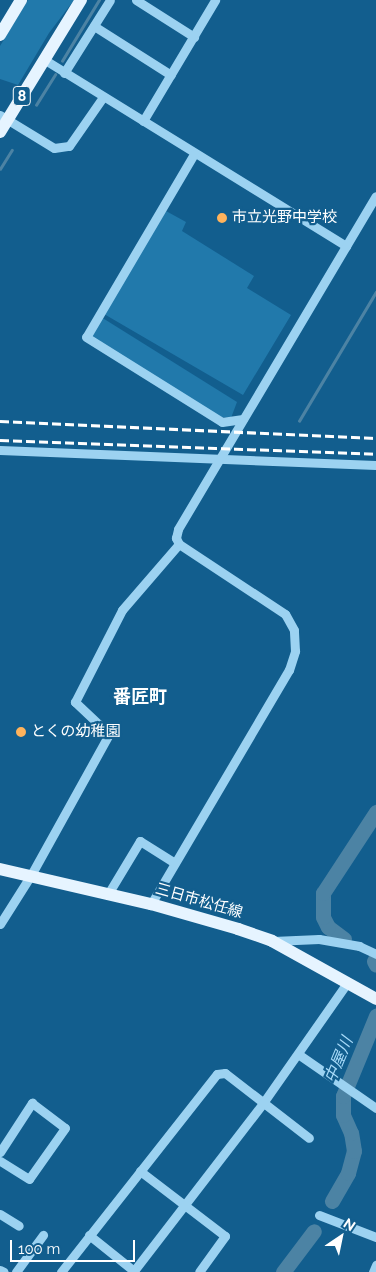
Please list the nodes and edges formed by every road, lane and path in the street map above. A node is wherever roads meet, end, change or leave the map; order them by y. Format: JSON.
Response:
{"nodes":[{"id":1,"x":21,"y":0,"type":"edge"},
{"id":2,"x":81,"y":0,"type":"edge"},
{"id":3,"x":110,"y":0,"type":"edge"},
{"id":4,"x":136,"y":0,"type":"edge"},
{"id":5,"x":213,"y":1,"type":"edge"},
{"id":6,"x":94,"y":26,"type":"junction"},
{"id":7,"x":0,"y":34,"type":"edge"},
{"id":8,"x":194,"y":37,"type":"junction"},
{"id":9,"x":44,"y":60,"type":"junction"},
{"id":10,"x":64,"y":73,"type":"junction"},
{"id":11,"x":171,"y":75,"type":"junction"},
{"id":12,"x":103,"y":97,"type":"junction"},
{"id":13,"x":4,"y":117,"type":"edge"},
{"id":14,"x":143,"y":121,"type":"junction"},
{"id":15,"x":0,"y":132,"type":"edge"},
{"id":16,"x":194,"y":154,"type":"junction"},
{"id":17,"x":376,"y":196,"type":"edge"},
{"id":18,"x":346,"y":246,"type":"junction"},
{"id":19,"x":242,"y":419,"type":"junction"},
{"id":20,"x":0,"y":450,"type":"edge"},
{"id":21,"x":219,"y":459,"type":"junction"},
{"id":22,"x":376,"y":465,"type":"edge"},
{"id":23,"x":179,"y":544,"type":"junction"},
{"id":24,"x":175,"y":863,"type":"junction"},
{"id":25,"x":0,"y":869,"type":"edge"},
{"id":26,"x":31,"y":875,"type":"junction"},
{"id":27,"x":108,"y":894,"type":"junction"},
{"id":28,"x":151,"y":904,"type":"junction"},
{"id":29,"x":0,"y":924,"type":"edge"},
{"id":30,"x":272,"y":941,"type":"junction"},
{"id":31,"x":376,"y":954,"type":"edge"},
{"id":32,"x":347,"y":983,"type":"junction"},
{"id":33,"x":376,"y":999,"type":"edge"},
{"id":34,"x":298,"y":1054,"type":"junction"},
{"id":35,"x":263,"y":1103,"type":"junction"},
{"id":36,"x":376,"y":1108,"type":"edge"},
{"id":37,"x":308,"y":1138,"type":"dead end"},
{"id":38,"x":0,"y":1152,"type":"edge"},
{"id":39,"x":0,"y":1160,"type":"edge"},
{"id":40,"x":140,"y":1171,"type":"junction"},
{"id":41,"x":184,"y":1205,"type":"junction"},
{"id":42,"x":0,"y":1214,"type":"edge"},
{"id":43,"x":319,"y":1215,"type":"dead end"},
{"id":44,"x":19,"y":1226,"type":"dead end"},
{"id":45,"x":43,"y":1235,"type":"dead end"},
{"id":46,"x":89,"y":1235,"type":"junction"},
{"id":47,"x":376,"y":1237,"type":"edge"},
{"id":48,"x":376,"y":1265,"type":"edge"},
{"id":49,"x":0,"y":1270,"type":"edge"},
{"id":50,"x":21,"y":1270,"type":"edge"},
{"id":51,"x":4,"y":1272,"type":"edge"},
{"id":52,"x":61,"y":1272,"type":"edge"},
{"id":53,"x":134,"y":1272,"type":"edge"},
{"id":54,"x":199,"y":1272,"type":"edge"},
{"id":55,"x":373,"y":1272,"type":"edge"}],
"edges":[{"from":1,"to":7,"type":"main road"},
{"from":2,"to":9,"type":"main road","number":"8"},
{"from":3,"to":6,"type":"street"},
{"from":4,"to":8,"type":"street"},
{"from":5,"to":8,"type":"street"},
{"from":6,"to":10,"type":"street"},
{"from":6,"to":11,"type":"street"},
{"from":8,"to":11,"type":"street"},
{"from":9,"to":10,"type":"street"},
{"from":9,"to":13,"type":"main road","number":"8"},
{"from":10,"to":12,"type":"street"},
{"from":11,"to":14,"type":"street"},
{"from":12,"to":13,"type":"street"},
{"from":12,"to":14,"type":"street"},
{"from":13,"to":15,"type":"main road","number":"8"},
{"from":14,"to":16,"type":"street"},
{"from":16,"to":18,"type":"street"},
{"from":16,"to":19,"type":"street"},
{"from":17,"to":18,"type":"street"},
{"from":18,"to":19,"type":"street"},
{"from":19,"to":21,"type":"street"},
{"from":20,"to":21,"type":"street"},
{"from":21,"to":22,"type":"street"},
{"from":21,"to":23,"type":"street"},
{"from":23,"to":24,"type":"street"},
{"from":23,"to":26,"type":"street"},
{"from":24,"to":27,"type":"street"},
{"from":24,"to":28,"type":"street"},
{"from":25,"to":26,"type":"main road","name":"三日市松任線"},
{"from":26,"to":27,"type":"main road","name":"三日市松任線"},
{"from":26,"to":29,"type":"street"},
{"from":27,"to":28,"type":"main road","name":"三日市松任線"},
{"from":28,"to":30,"type":"main road","name":"三日市松任線"},
{"from":30,"to":31,"type":"street"},
{"from":30,"to":32,"type":"main road","name":"三日市松任線"},
{"from":32,"to":33,"type":"main road","name":"三日市松任線"},
{"from":32,"to":34,"type":"street"},
{"from":34,"to":35,"type":"street"},
{"from":34,"to":36,"type":"street"},
{"from":35,"to":37,"type":"street"},
{"from":35,"to":40,"type":"street"},
{"from":35,"to":41,"type":"street"},
{"from":38,"to":39,"type":"street"},
{"from":40,"to":41,"type":"street"},
{"from":40,"to":46,"type":"street"},
{"from":41,"to":53,"type":"street"},
{"from":41,"to":54,"type":"street"},
{"from":42,"to":44,"type":"street"},
{"from":43,"to":47,"type":"street"},
{"from":45,"to":50,"type":"street"},
{"from":46,"to":52,"type":"street"},
{"from":46,"to":53,"type":"street"},
{"from":48,"to":55,"type":"street"},
{"from":49,"to":51,"type":"street"}]}
